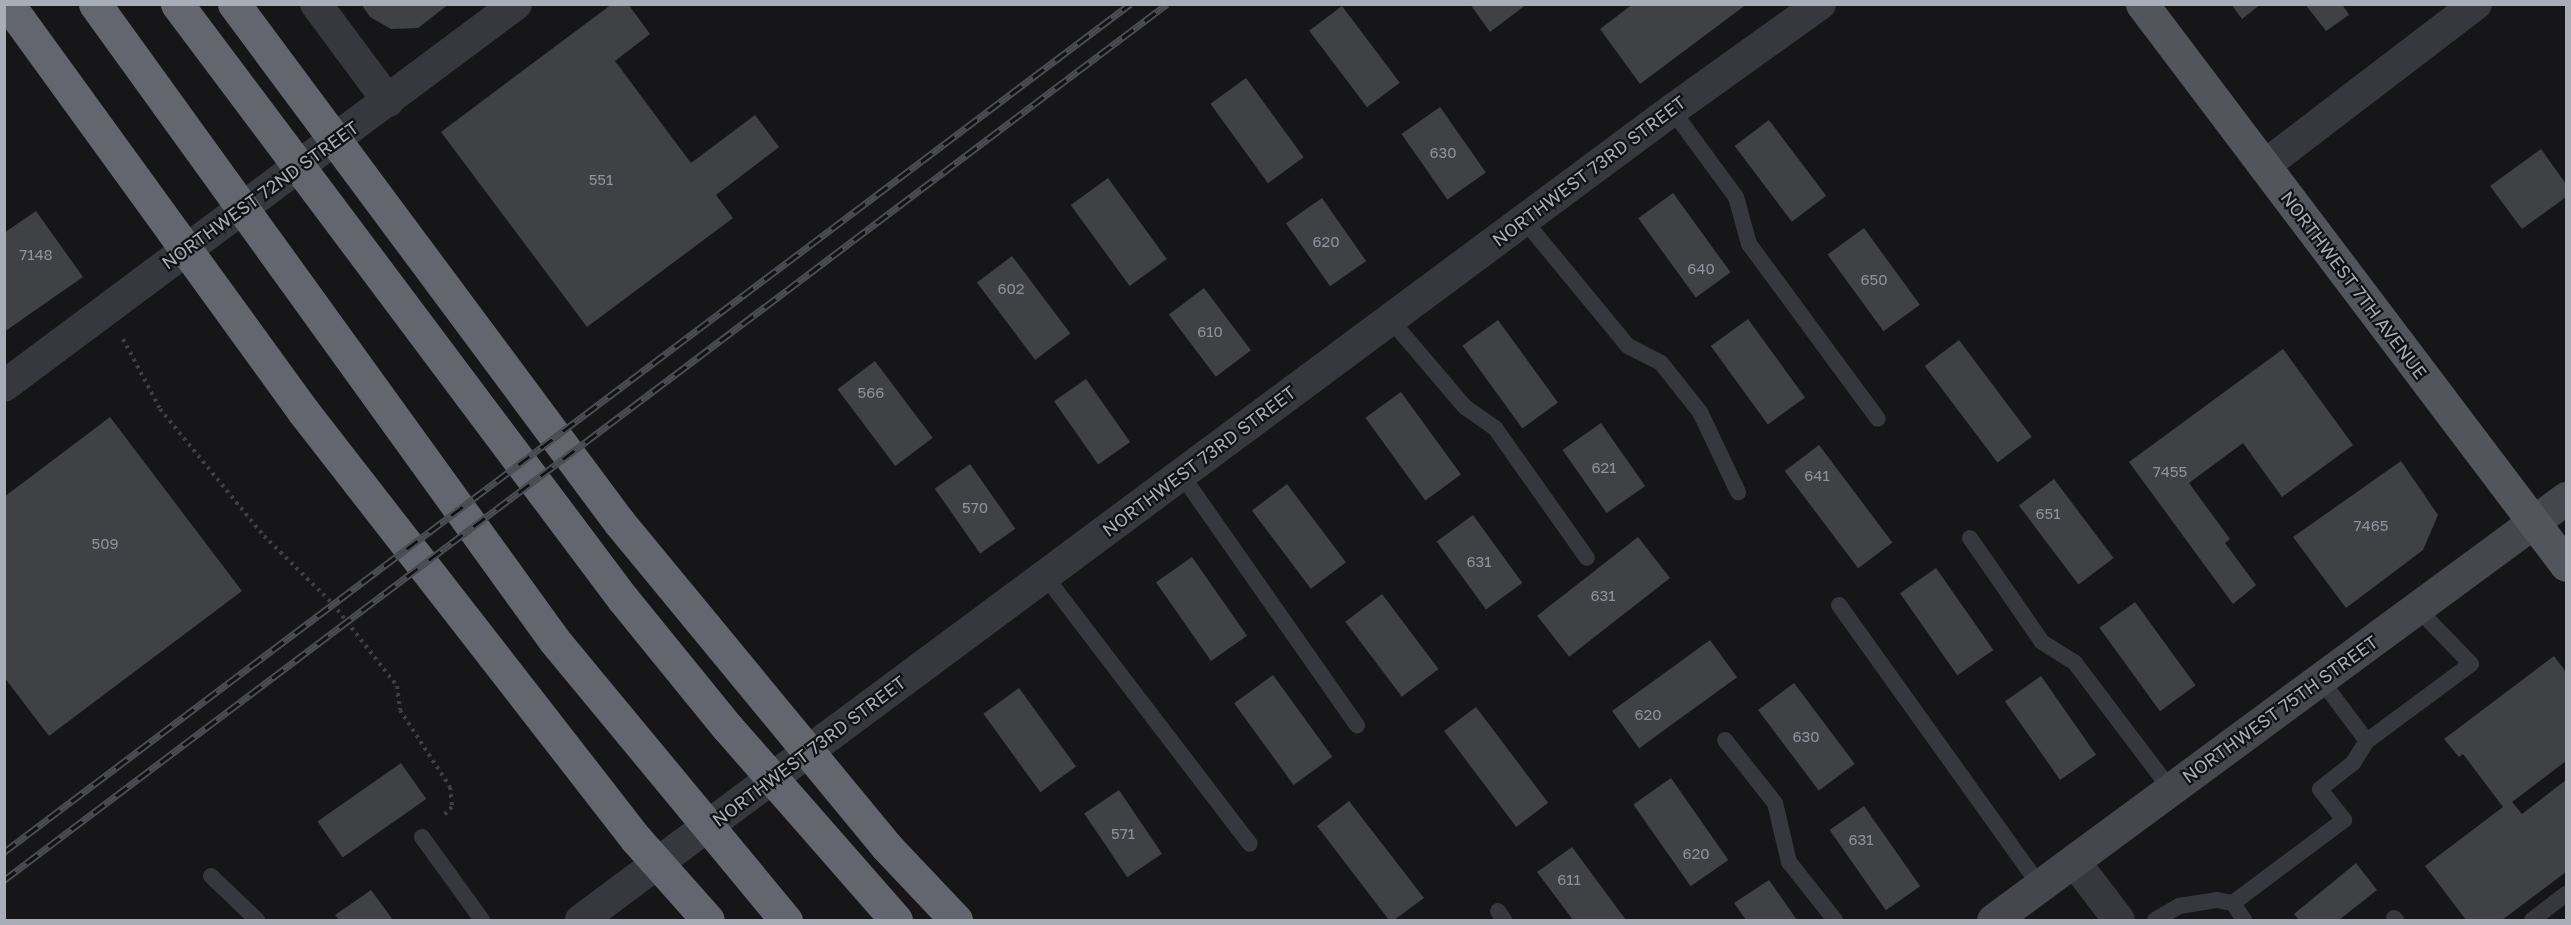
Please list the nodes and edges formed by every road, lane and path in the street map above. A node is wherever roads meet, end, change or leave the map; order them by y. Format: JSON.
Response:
{"nodes":[{"id":1,"x":8,"y":4,"type":"edge"},
{"id":2,"x":95,"y":4,"type":"edge"},
{"id":3,"x":177,"y":4,"type":"edge"},
{"id":4,"x":234,"y":4,"type":"edge"},
{"id":5,"x":316,"y":4,"type":"edge"},
{"id":6,"x":516,"y":4,"type":"edge"},
{"id":7,"x":1820,"y":4,"type":"edge"},
{"id":8,"x":2142,"y":4,"type":"edge"},
{"id":9,"x":2476,"y":4,"type":"edge"},
{"id":10,"x":388,"y":100,"type":"junction"},
{"id":11,"x":1672,"y":110,"type":"junction"},
{"id":12,"x":2264,"y":166,"type":"junction"},
{"id":13,"x":1524,"y":220,"type":"junction"},
{"id":14,"x":110,"y":306,"type":"junction"},
{"id":15,"x":1390,"y":319,"type":"junction"},
{"id":16,"x":4,"y":386,"type":"edge"},
{"id":17,"x":1878,"y":419,"type":"dead end"},
{"id":18,"x":1181,"y":474,"type":"junction"},
{"id":19,"x":1738,"y":492,"type":"dead end"},
{"id":20,"x":2566,"y":498,"type":"edge"},
{"id":21,"x":2534,"y":522,"type":"junction"},
{"id":22,"x":1970,"y":538,"type":"dead end"},
{"id":23,"x":1587,"y":558,"type":"dead end"},
{"id":24,"x":2566,"y":565,"type":"edge"},
{"id":25,"x":1045,"y":576,"type":"junction"},
{"id":26,"x":1839,"y":605,"type":"dead end"},
{"id":27,"x":2417,"y":608,"type":"junction"},
{"id":28,"x":2321,"y":680,"type":"junction"},
{"id":29,"x":1357,"y":725,"type":"dead end"},
{"id":30,"x":1725,"y":741,"type":"dead end"},
{"id":31,"x":2367,"y":741,"type":"junction"},
{"id":32,"x":2171,"y":790,"type":"junction"},
{"id":33,"x":422,"y":837,"type":"joint"},
{"id":34,"x":1250,"y":844,"type":"dead end"},
{"id":35,"x":2074,"y":861,"type":"junction"},
{"id":36,"x":211,"y":876,"type":"dead end"},
{"id":37,"x":2040,"y":886,"type":"junction"},
{"id":38,"x":2566,"y":894,"type":"edge"},
{"id":39,"x":2233,"y":903,"type":"junction"},
{"id":40,"x":257,"y":921,"type":"edge"},
{"id":41,"x":482,"y":921,"type":"edge"},
{"id":42,"x":580,"y":921,"type":"edge"},
{"id":43,"x":708,"y":921,"type":"edge"},
{"id":44,"x":786,"y":921,"type":"edge"},
{"id":45,"x":896,"y":921,"type":"edge"},
{"id":46,"x":956,"y":921,"type":"edge"},
{"id":47,"x":1834,"y":921,"type":"edge"},
{"id":48,"x":1993,"y":921,"type":"edge"},
{"id":49,"x":2119,"y":921,"type":"edge"},
{"id":50,"x":2155,"y":921,"type":"edge"},
{"id":51,"x":2244,"y":921,"type":"edge"},
{"id":52,"x":2532,"y":921,"type":"edge"}],
"edges":[{"from":1,"to":43,"type":"highway"},
{"from":2,"to":44,"type":"highway"},
{"from":3,"to":45,"type":"highway"},
{"from":4,"to":46,"type":"highway"},
{"from":5,"to":10,"type":"street"},
{"from":6,"to":10,"type":"street","name":"NORTHWEST 72ND STREET"},
{"from":7,"to":11,"type":"street","name":"NORTHWEST 73RD STREET"},
{"from":8,"to":12,"type":"main road","name":"NORTHWEST 7TH AVENUE"},
{"from":9,"to":12,"type":"street"},
{"from":10,"to":14,"type":"street","name":"NORTHWEST 72ND STREET"},
{"from":11,"to":13,"type":"street","name":"NORTHWEST 73RD STREET"},
{"from":11,"to":17,"type":"lane"},
{"from":12,"to":21,"type":"main road","name":"NORTHWEST 7TH AVENUE"},
{"from":13,"to":15,"type":"street","name":"NORTHWEST 73RD STREET"},
{"from":13,"to":19,"type":"lane"},
{"from":14,"to":16,"type":"street","name":"NORTHWEST 72ND STREET"},
{"from":14,"to":33,"type":"path"},
{"from":15,"to":18,"type":"street","name":"NORTHWEST 73RD STREET"},
{"from":15,"to":23,"type":"lane"},
{"from":18,"to":25,"type":"street","name":"NORTHWEST 73RD STREET"},
{"from":18,"to":29,"type":"lane"},
{"from":20,"to":21,"type":"street","name":"NORTHWEST 75TH STREET"},
{"from":21,"to":24,"type":"main road","name":"NORTHWEST 7TH AVENUE"},
{"from":21,"to":27,"type":"street","name":"NORTHWEST 75TH STREET"},
{"from":22,"to":32,"type":"lane"},
{"from":25,"to":34,"type":"lane"},
{"from":25,"to":42,"type":"street","name":"NORTHWEST 73RD STREET"},
{"from":26,"to":37,"type":"lane"},
{"from":27,"to":28,"type":"street","name":"NORTHWEST 75TH STREET"},
{"from":27,"to":31,"type":"lane"},
{"from":28,"to":31,"type":"lane"},
{"from":28,"to":32,"type":"street","name":"NORTHWEST 75TH STREET"},
{"from":30,"to":47,"type":"lane"},
{"from":31,"to":39,"type":"lane"},
{"from":32,"to":35,"type":"street","name":"NORTHWEST 75TH STREET"},
{"from":33,"to":41,"type":"lane"},
{"from":35,"to":37,"type":"street","name":"NORTHWEST 75TH STREET"},
{"from":35,"to":49,"type":"street"},
{"from":36,"to":40,"type":"lane"},
{"from":37,"to":48,"type":"street","name":"NORTHWEST 75TH STREET"},
{"from":38,"to":52,"type":"lane"},
{"from":39,"to":50,"type":"lane"},
{"from":39,"to":51,"type":"lane"}]}
